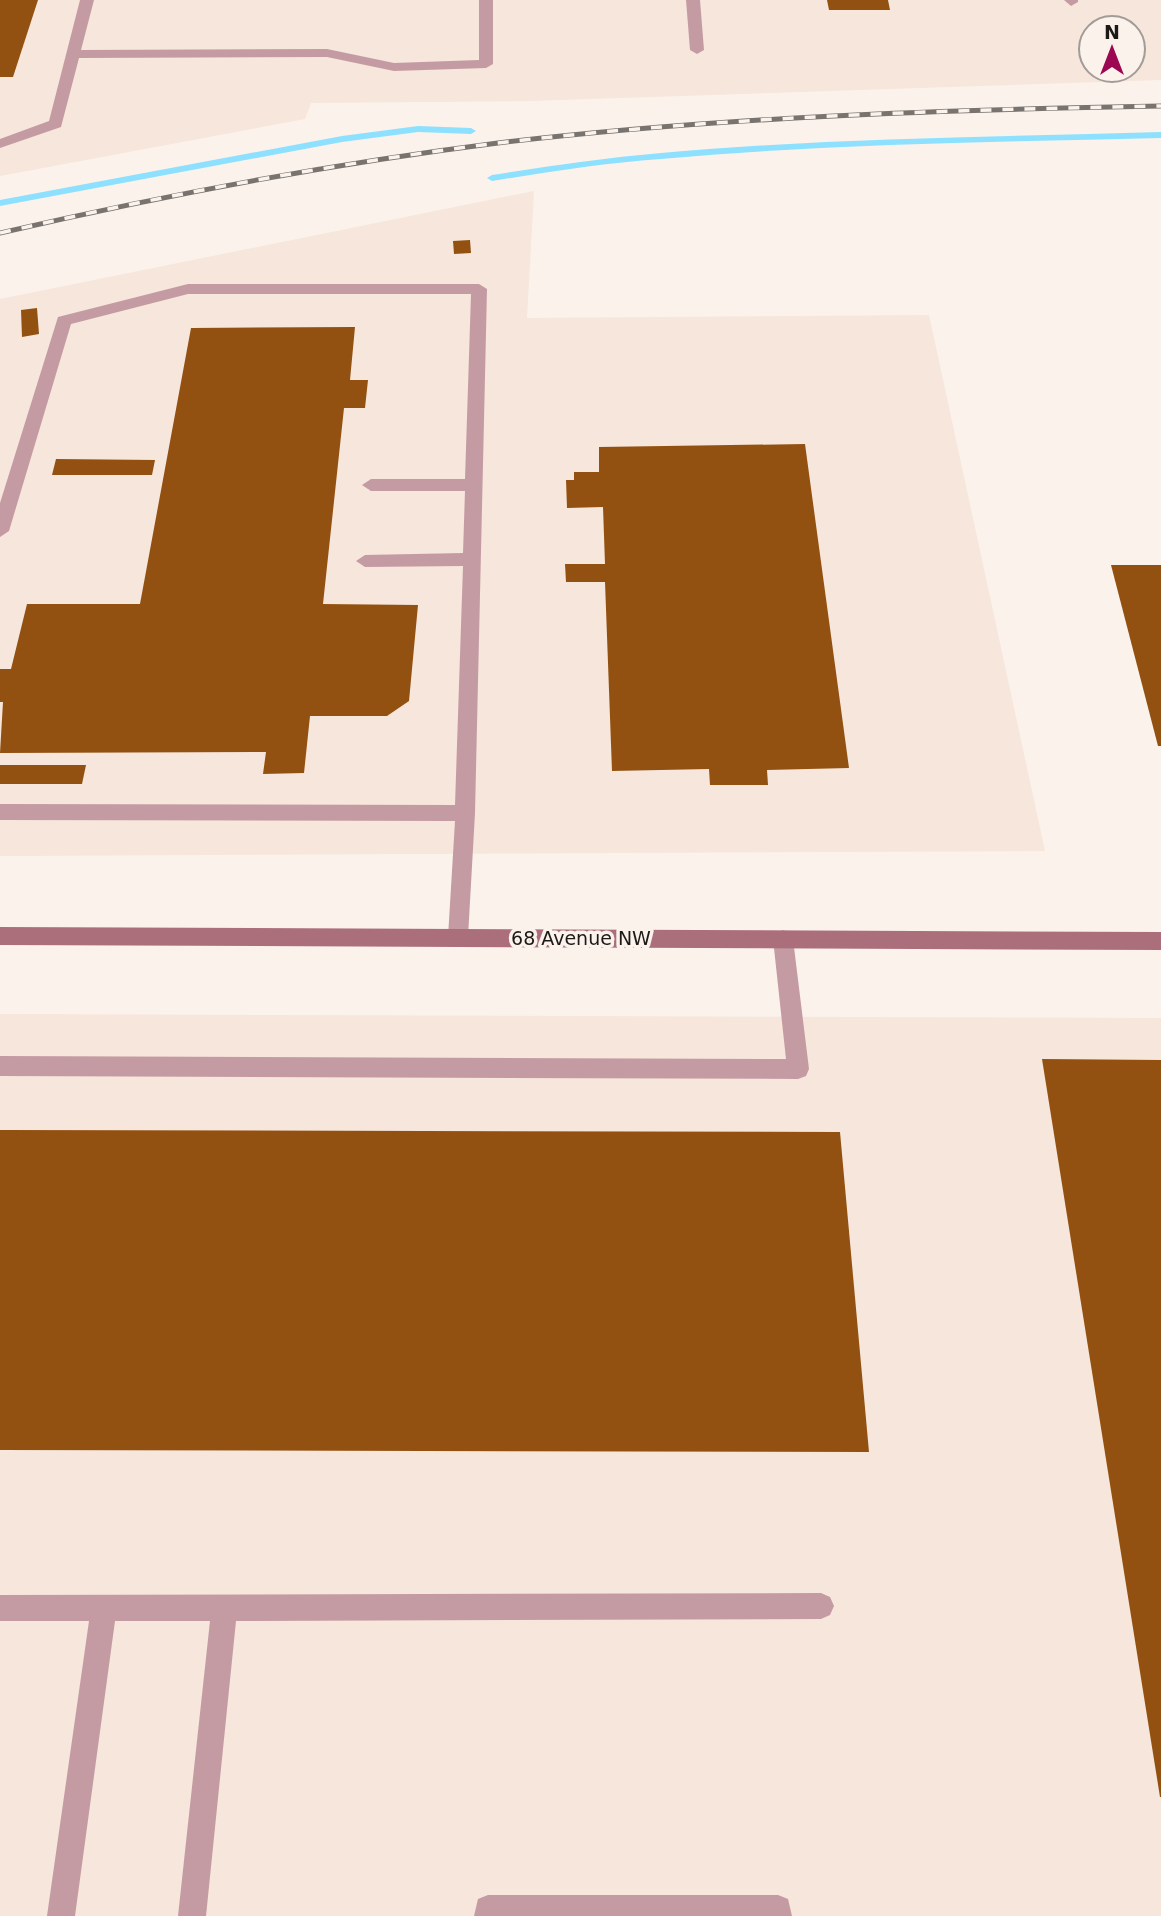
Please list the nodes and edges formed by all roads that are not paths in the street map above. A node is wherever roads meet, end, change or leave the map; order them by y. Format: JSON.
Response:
{"nodes":[{"id":1,"x":87,"y":0,"type":"edge"},
{"id":2,"x":486,"y":0,"type":"edge"},
{"id":3,"x":693,"y":0,"type":"edge"},
{"id":4,"x":697,"y":50,"type":"dead end"},
{"id":5,"x":74,"y":54,"type":"junction"},
{"id":6,"x":0,"y":144,"type":"edge"},
{"id":7,"x":372,"y":485,"type":"dead end"},
{"id":8,"x":474,"y":485,"type":"junction"},
{"id":9,"x":0,"y":531,"type":"edge"},
{"id":10,"x":472,"y":559,"type":"junction"},
{"id":11,"x":365,"y":561,"type":"dead end"},
{"id":12,"x":0,"y":812,"type":"edge"},
{"id":13,"x":465,"y":813,"type":"junction"},
{"id":14,"x":0,"y":936,"type":"edge"},
{"id":15,"x":458,"y":937,"type":"junction"},
{"id":16,"x":783,"y":939,"type":"junction"},
{"id":17,"x":1161,"y":941,"type":"edge"},
{"id":18,"x":0,"y":1066,"type":"edge"},
{"id":19,"x":821,"y":1606,"type":"dead end"},
{"id":20,"x":0,"y":1608,"type":"edge"},
{"id":21,"x":104,"y":1608,"type":"junction"},
{"id":22,"x":224,"y":1608,"type":"junction"},
{"id":23,"x":61,"y":1916,"type":"edge"},
{"id":24,"x":192,"y":1916,"type":"edge"},
{"id":25,"x":488,"y":1916,"type":"edge"},
{"id":26,"x":778,"y":1916,"type":"edge"}],
"edges":[{"from":1,"to":5,"type":"lane"},
{"from":2,"to":5,"type":"lane"},
{"from":3,"to":4,"type":"lane"},
{"from":5,"to":6,"type":"lane"},
{"from":7,"to":8,"type":"lane"},
{"from":8,"to":9,"type":"lane"},
{"from":8,"to":10,"type":"lane"},
{"from":10,"to":11,"type":"lane"},
{"from":10,"to":13,"type":"lane"},
{"from":12,"to":13,"type":"lane"},
{"from":13,"to":15,"type":"lane"},
{"from":14,"to":15,"type":"street","name":"68 Avenue NW"},
{"from":15,"to":16,"type":"street","name":"68 Avenue NW"},
{"from":16,"to":17,"type":"street","name":"68 Avenue NW"},
{"from":16,"to":18,"type":"lane"},
{"from":19,"to":22,"type":"lane"},
{"from":20,"to":21,"type":"lane"},
{"from":21,"to":22,"type":"lane"},
{"from":21,"to":23,"type":"lane"},
{"from":22,"to":24,"type":"lane"},
{"from":25,"to":26,"type":"lane"}]}
